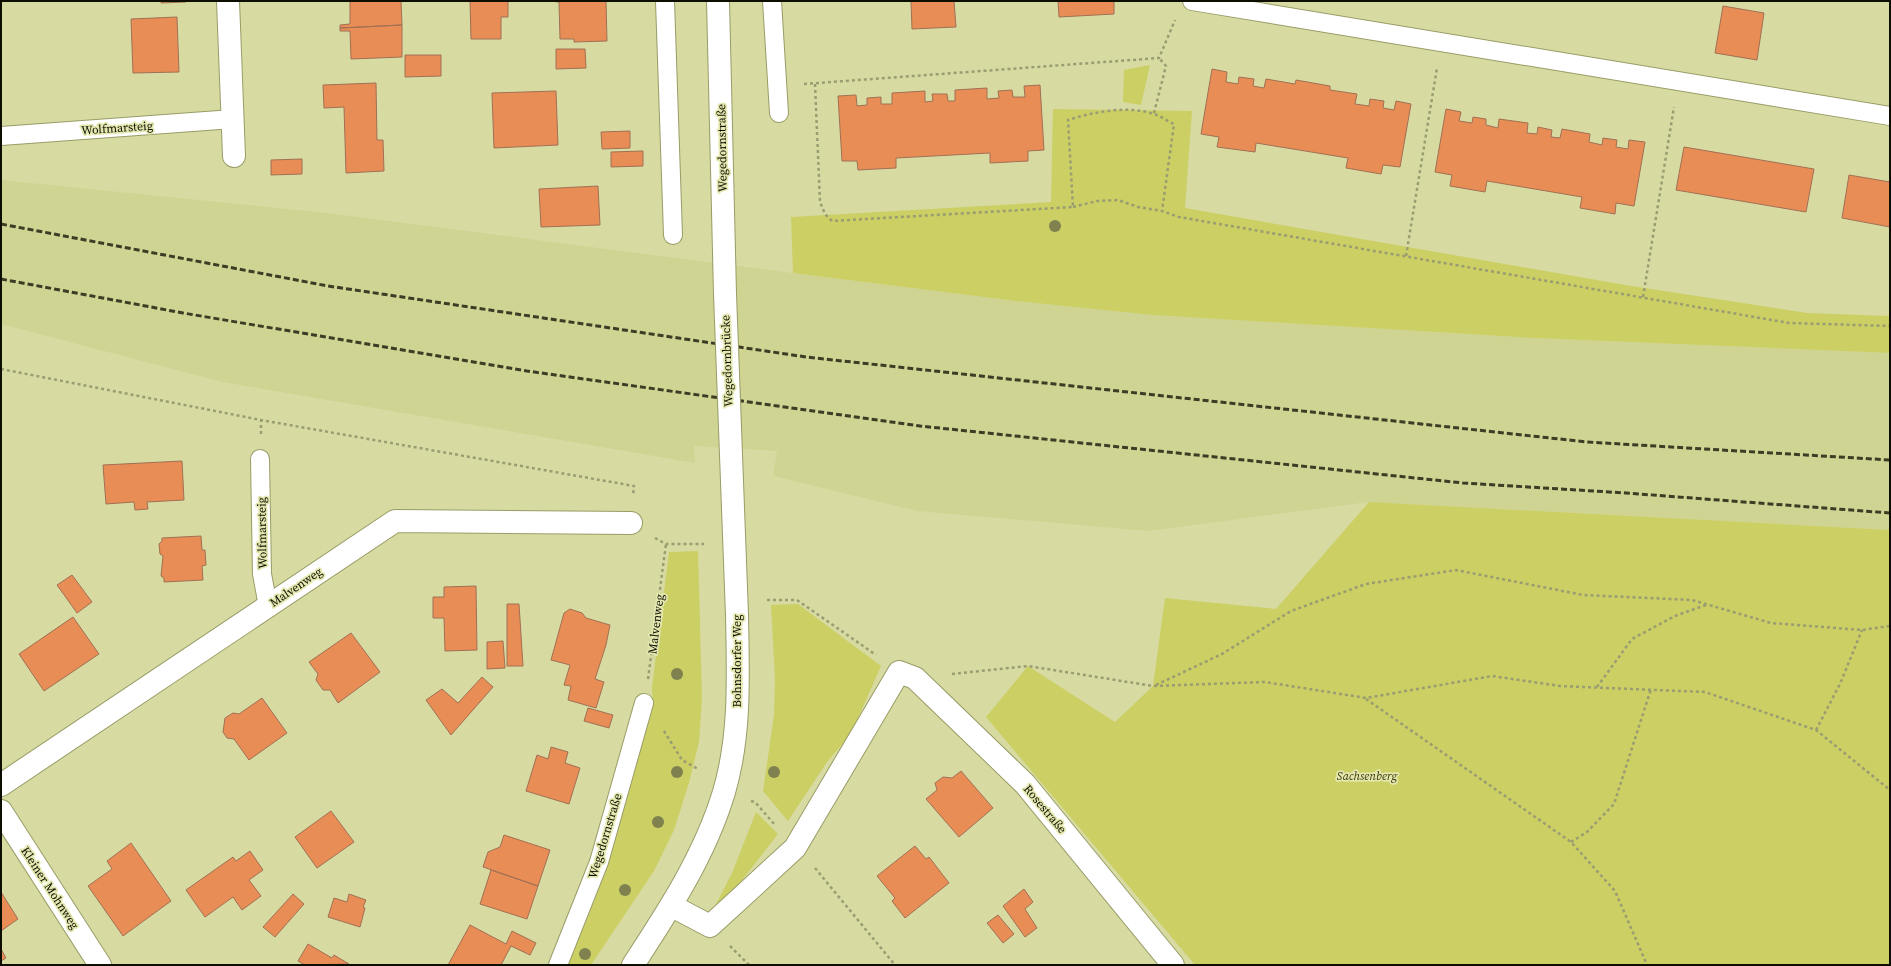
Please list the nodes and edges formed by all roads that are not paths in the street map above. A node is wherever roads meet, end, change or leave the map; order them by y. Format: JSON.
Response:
{"nodes":[{"id":1,"x":228,"y":1,"type":"edge"},
{"id":2,"x":665,"y":1,"type":"edge"},
{"id":3,"x":718,"y":1,"type":"edge"},
{"id":4,"x":772,"y":1,"type":"edge"},
{"id":5,"x":1192,"y":1,"type":"edge"},
{"id":6,"x":779,"y":114,"type":"dead end"},
{"id":7,"x":1890,"y":116,"type":"edge"},
{"id":8,"x":233,"y":119,"type":"junction"},
{"id":9,"x":1,"y":136,"type":"edge"},
{"id":10,"x":234,"y":156,"type":"dead end"},
{"id":11,"x":673,"y":235,"type":"dead end"},
{"id":12,"x":725,"y":294,"type":"joint"},
{"id":13,"x":730,"y":428,"type":"joint"},
{"id":14,"x":260,"y":459,"type":"dead end"},
{"id":15,"x":631,"y":523,"type":"road end"},
{"id":16,"x":268,"y":606,"type":"junction"},
{"id":17,"x":644,"y":703,"type":"road end"},
{"id":18,"x":1,"y":785,"type":"edge"},
{"id":19,"x":1,"y":811,"type":"edge"},
{"id":20,"x":672,"y":906,"type":"junction"},
{"id":21,"x":100,"y":965,"type":"edge"},
{"id":22,"x":558,"y":965,"type":"edge"},
{"id":23,"x":633,"y":965,"type":"edge"},
{"id":24,"x":1173,"y":965,"type":"edge"}],
"edges":[{"from":1,"to":8,"type":"street"},
{"from":2,"to":11,"type":"lane"},
{"from":3,"to":12,"type":"street","name":"Wegedornstraße"},
{"from":4,"to":6,"type":"lane"},
{"from":5,"to":7,"type":"lane"},
{"from":8,"to":9,"type":"lane","name":"Wolfmarsteig"},
{"from":8,"to":10,"type":"street"},
{"from":12,"to":13,"type":"street","name":"Wegedornbrücke","bridge":true},
{"from":13,"to":20,"type":"street","name":"Bohnsdorfer Weg"},
{"from":14,"to":16,"type":"lane","name":"Wolfmarsteig"},
{"from":15,"to":16,"type":"street","name":"Malvenweg"},
{"from":16,"to":18,"type":"street","name":"Malvenweg"},
{"from":17,"to":22,"type":"lane","name":"Wegedornstraße"},
{"from":19,"to":21,"type":"street","name":"Kleiner Mohnweg"},
{"from":20,"to":23,"type":"street","name":"Bohnsdorfer Weg"},
{"from":20,"to":24,"type":"street","name":"Rosestraße"}]}
